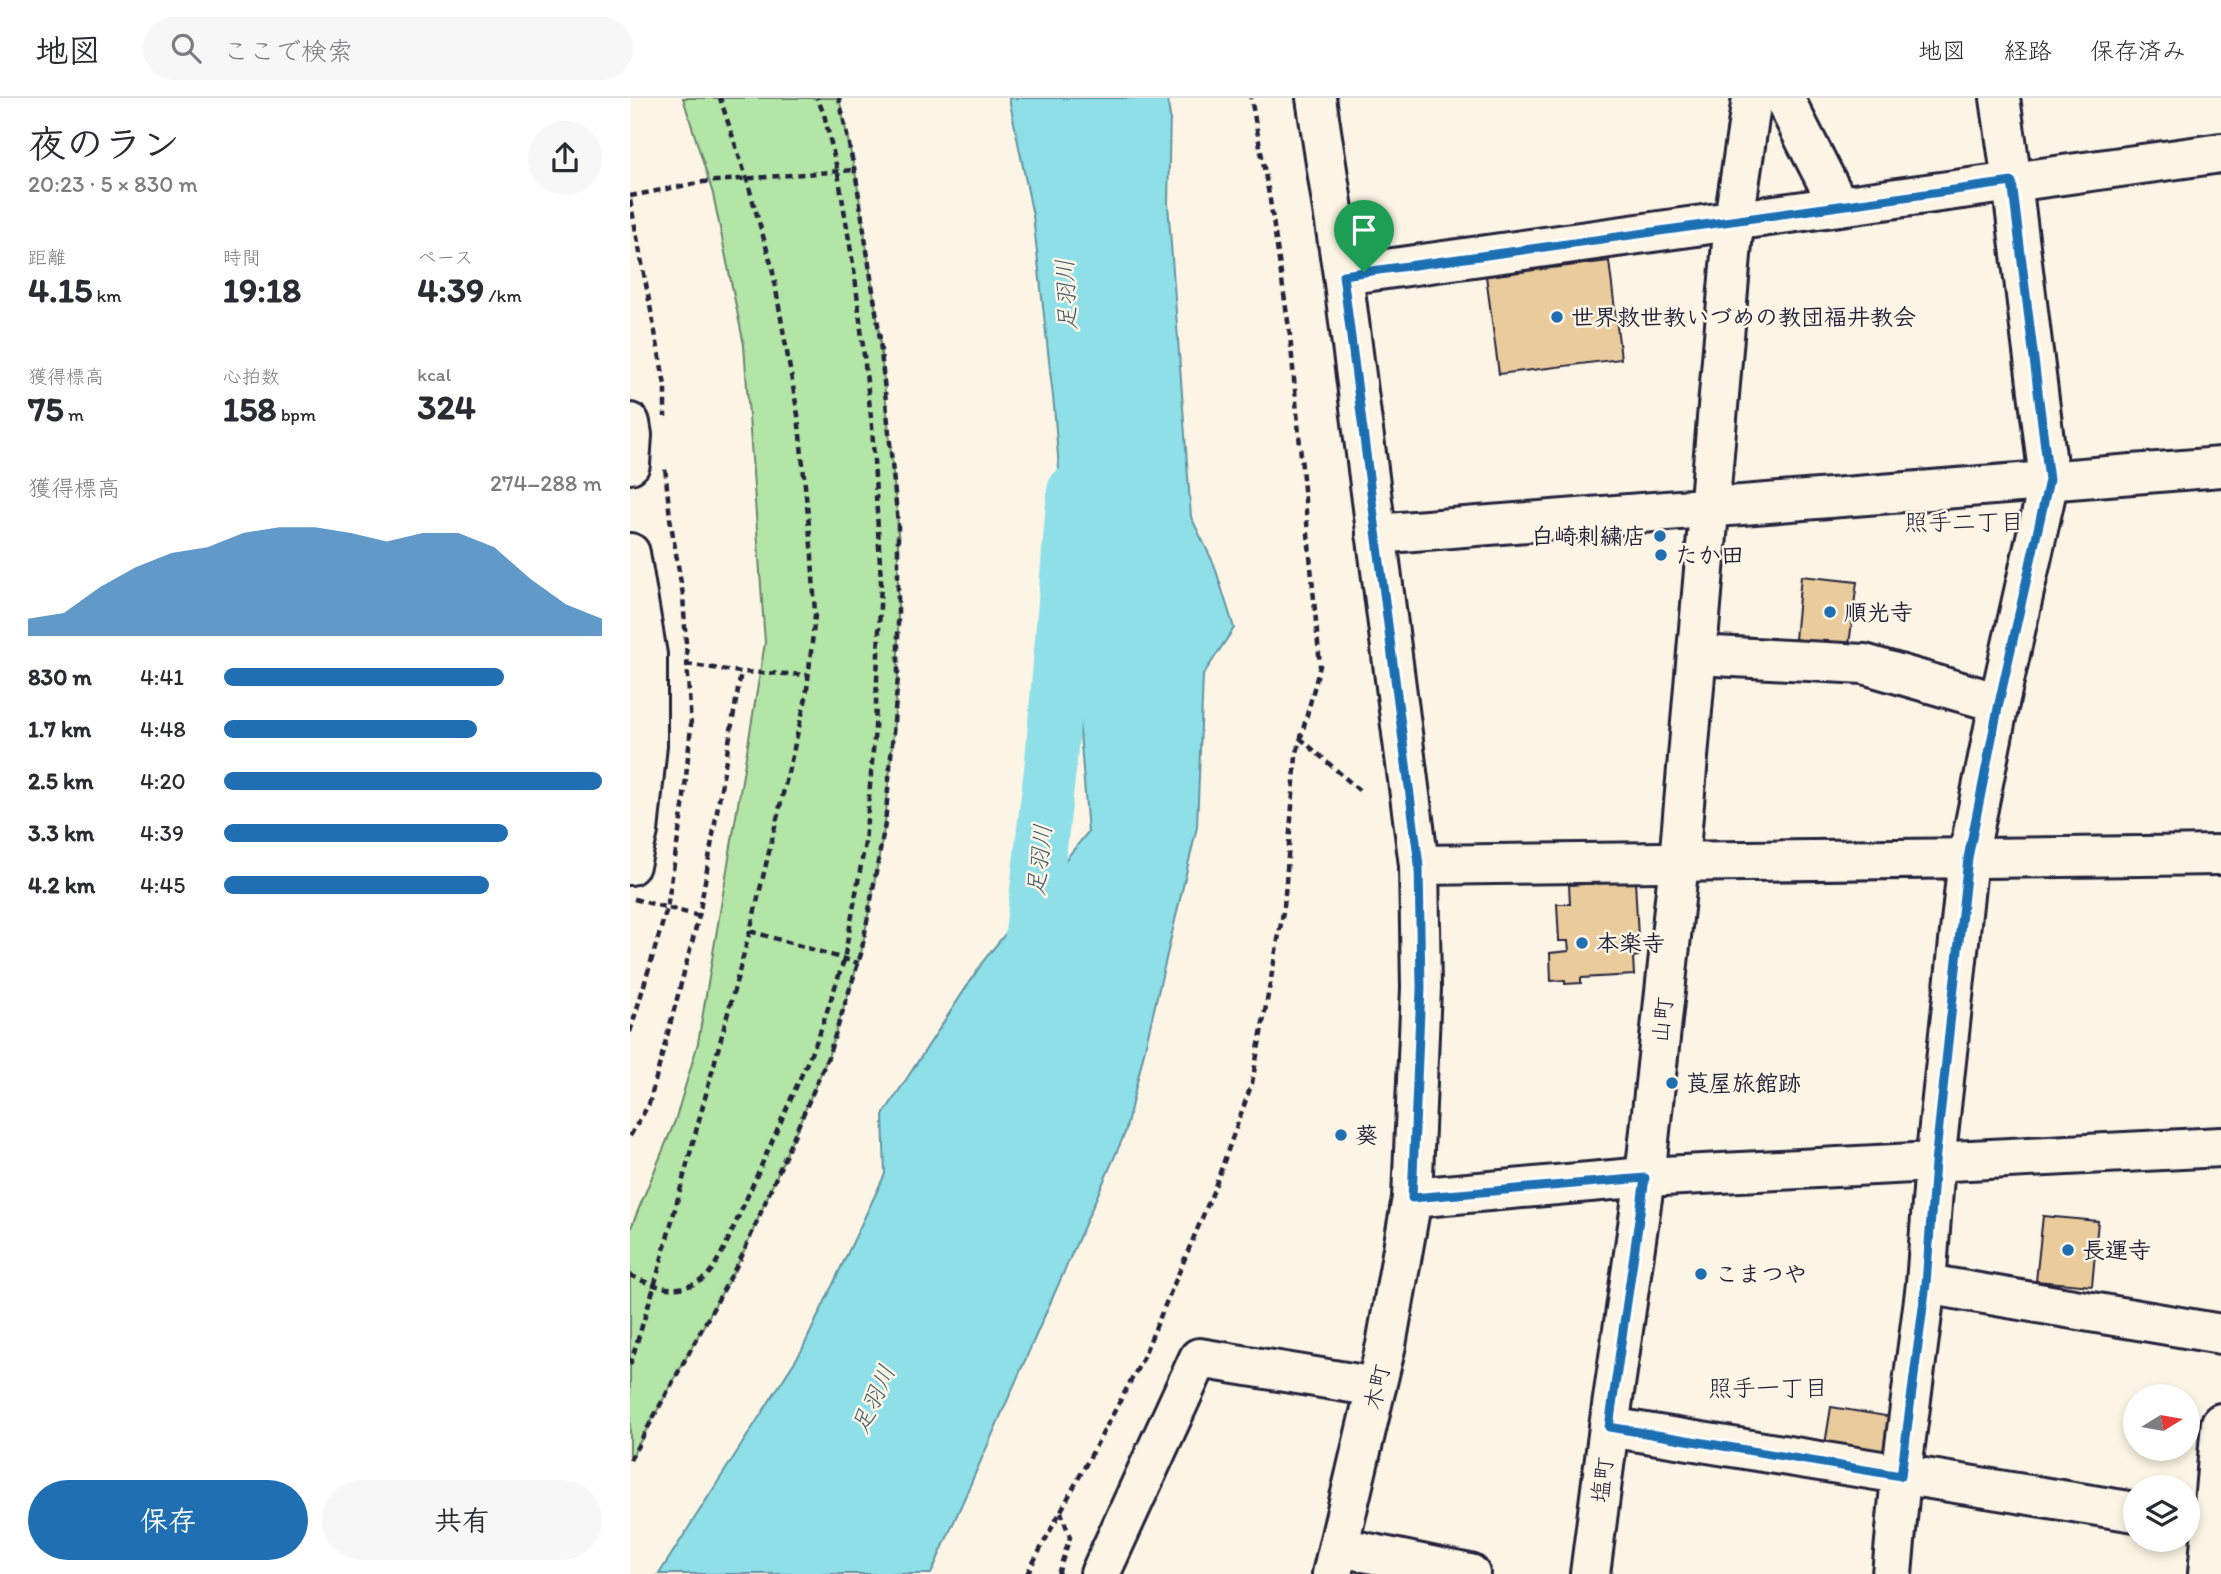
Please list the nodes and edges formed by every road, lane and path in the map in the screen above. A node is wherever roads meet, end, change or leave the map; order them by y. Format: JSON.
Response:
{"nodes":[{"id":1,"x":720,"y":98,"type":"edge"},
{"id":2,"x":817,"y":98,"type":"edge"},
{"id":3,"x":839,"y":98,"type":"edge"},
{"id":4,"x":1251,"y":98,"type":"edge"},
{"id":5,"x":1316,"y":98,"type":"edge"},
{"id":6,"x":1752,"y":98,"type":"edge"},
{"id":7,"x":1784,"y":98,"type":"edge"},
{"id":8,"x":2000,"y":98,"type":"edge"},
{"id":9,"x":2221,"y":153,"type":"edge"},
{"id":10,"x":855,"y":170,"type":"junction"},
{"id":11,"x":838,"y":173,"type":"junction"},
{"id":12,"x":746,"y":177,"type":"junction"},
{"id":13,"x":2012,"y":182,"type":"junction"},
{"id":14,"x":630,"y":196,"type":"edge"},
{"id":15,"x":1839,"y":206,"type":"junction"},
{"id":16,"x":1734,"y":220,"type":"junction"},
{"id":17,"x":1343,"y":275,"type":"junction"},
{"id":18,"x":630,"y":423,"type":"edge"},
{"id":19,"x":630,"y":464,"type":"edge"},
{"id":20,"x":2221,"y":467,"type":"edge"},
{"id":21,"x":2049,"y":480,"type":"junction"},
{"id":22,"x":1710,"y":508,"type":"junction"},
{"id":23,"x":1376,"y":534,"type":"junction"},
{"id":24,"x":630,"y":553,"type":"edge"},
{"id":25,"x":639,"y":654,"type":"edge"},
{"id":26,"x":1697,"y":655,"type":"junction"},
{"id":27,"x":688,"y":665,"type":"dead end"},
{"id":28,"x":741,"y":672,"type":"junction"},
{"id":29,"x":810,"y":675,"type":"junction"},
{"id":30,"x":1999,"y":703,"type":"junction"},
{"id":31,"x":1300,"y":738,"type":"junction"},
{"id":32,"x":1360,"y":791,"type":"dead end"},
{"id":33,"x":2221,"y":855,"type":"edge"},
{"id":34,"x":1968,"y":858,"type":"junction"},
{"id":35,"x":1679,"y":862,"type":"junction"},
{"id":36,"x":630,"y":865,"type":"edge"},
{"id":37,"x":1419,"y":865,"type":"junction"},
{"id":38,"x":630,"y":898,"type":"edge"},
{"id":39,"x":699,"y":916,"type":"junction"},
{"id":40,"x":750,"y":931,"type":"junction"},
{"id":41,"x":844,"y":960,"type":"junction"},
{"id":42,"x":858,"y":963,"type":"junction"},
{"id":43,"x":630,"y":1136,"type":"edge"},
{"id":44,"x":2221,"y":1147,"type":"edge"},
{"id":45,"x":1935,"y":1163,"type":"junction"},
{"id":46,"x":1645,"y":1178,"type":"junction"},
{"id":47,"x":1412,"y":1198,"type":"junction"},
{"id":48,"x":630,"y":1275,"type":"edge"},
{"id":49,"x":1926,"y":1284,"type":"junction"},
{"id":50,"x":654,"y":1287,"type":"junction"},
{"id":51,"x":2221,"y":1334,"type":"edge"},
{"id":52,"x":631,"y":1362,"type":"edge"},
{"id":53,"x":1376,"y":1387,"type":"junction"},
{"id":54,"x":2221,"y":1423,"type":"edge"},
{"id":55,"x":1609,"y":1427,"type":"junction"},
{"id":56,"x":630,"y":1460,"type":"edge"},
{"id":57,"x":1901,"y":1476,"type":"junction"},
{"id":58,"x":2123,"y":1510,"type":"edge"},
{"id":59,"x":1060,"y":1511,"type":"junction"},
{"id":60,"x":2200,"y":1518,"type":"edge"},
{"id":61,"x":2200,"y":1528,"type":"edge"},
{"id":62,"x":1336,"y":1560,"type":"edge"},
{"id":63,"x":1027,"y":1574,"type":"edge"},
{"id":64,"x":1058,"y":1574,"type":"edge"},
{"id":65,"x":1100,"y":1574,"type":"edge"},
{"id":66,"x":1470,"y":1574,"type":"edge"},
{"id":67,"x":1590,"y":1574,"type":"edge"},
{"id":68,"x":1892,"y":1574,"type":"edge"},
{"id":69,"x":2208,"y":1574,"type":"edge"}],
"edges":[{"from":1,"to":12,"type":"path"},
{"from":2,"to":11,"type":"path"},
{"from":3,"to":10,"type":"path"},
{"from":4,"to":31,"type":"path"},
{"from":5,"to":17,"type":"street","name":"木町"},
{"from":6,"to":16,"type":"street","name":"山町"},
{"from":7,"to":15,"type":"street"},
{"from":8,"to":13,"type":"street"},
{"from":9,"to":13,"type":"street"},
{"from":10,"to":11,"type":"path"},
{"from":10,"to":42,"type":"path"},
{"from":11,"to":12,"type":"path"},
{"from":11,"to":41,"type":"path"},
{"from":12,"to":14,"type":"path"},
{"from":12,"to":29,"type":"path"},
{"from":13,"to":15,"type":"street"},
{"from":13,"to":21,"type":"street"},
{"from":15,"to":16,"type":"street"},
{"from":16,"to":17,"type":"street"},
{"from":16,"to":22,"type":"street","name":"山町"},
{"from":17,"to":23,"type":"street","name":"木町"},
{"from":18,"to":19,"type":"street"},
{"from":20,"to":21,"type":"street"},
{"from":21,"to":22,"type":"street"},
{"from":21,"to":30,"type":"street"},
{"from":22,"to":23,"type":"street"},
{"from":22,"to":26,"type":"street","name":"山町"},
{"from":23,"to":37,"type":"street","name":"木町"},
{"from":24,"to":25,"type":"street"},
{"from":25,"to":36,"type":"street"},
{"from":26,"to":30,"type":"street"},
{"from":26,"to":35,"type":"street","name":"山町"},
{"from":27,"to":28,"type":"path"},
{"from":28,"to":29,"type":"path"},
{"from":28,"to":39,"type":"path"},
{"from":29,"to":40,"type":"path"},
{"from":30,"to":34,"type":"street"},
{"from":31,"to":32,"type":"path"},
{"from":31,"to":59,"type":"path"},
{"from":33,"to":34,"type":"street"},
{"from":34,"to":35,"type":"street"},
{"from":34,"to":45,"type":"street"},
{"from":35,"to":37,"type":"street"},
{"from":35,"to":46,"type":"street","name":"山町"},
{"from":37,"to":47,"type":"street","name":"木町"},
{"from":38,"to":39,"type":"path"},
{"from":39,"to":43,"type":"path"},
{"from":40,"to":41,"type":"path"},
{"from":40,"to":50,"type":"path"},
{"from":41,"to":42,"type":"path"},
{"from":41,"to":50,"type":"path"},
{"from":42,"to":56,"type":"path"},
{"from":44,"to":45,"type":"street"},
{"from":45,"to":46,"type":"street"},
{"from":45,"to":49,"type":"street"},
{"from":46,"to":47,"type":"street"},
{"from":46,"to":55,"type":"street","name":"塩町"},
{"from":47,"to":53,"type":"street","name":"木町"},
{"from":48,"to":50,"type":"path"},
{"from":49,"to":51,"type":"street"},
{"from":49,"to":57,"type":"street"},
{"from":50,"to":52,"type":"path"},
{"from":53,"to":62,"type":"street","name":"木町"},
{"from":53,"to":65,"type":"street"},
{"from":54,"to":60,"type":"street"},
{"from":55,"to":57,"type":"street"},
{"from":55,"to":67,"type":"street","name":"塩町"},
{"from":57,"to":58,"type":"street"},
{"from":57,"to":68,"type":"street"},
{"from":59,"to":63,"type":"path"},
{"from":59,"to":64,"type":"path"},
{"from":61,"to":69,"type":"street"},
{"from":62,"to":66,"type":"street"}]}
